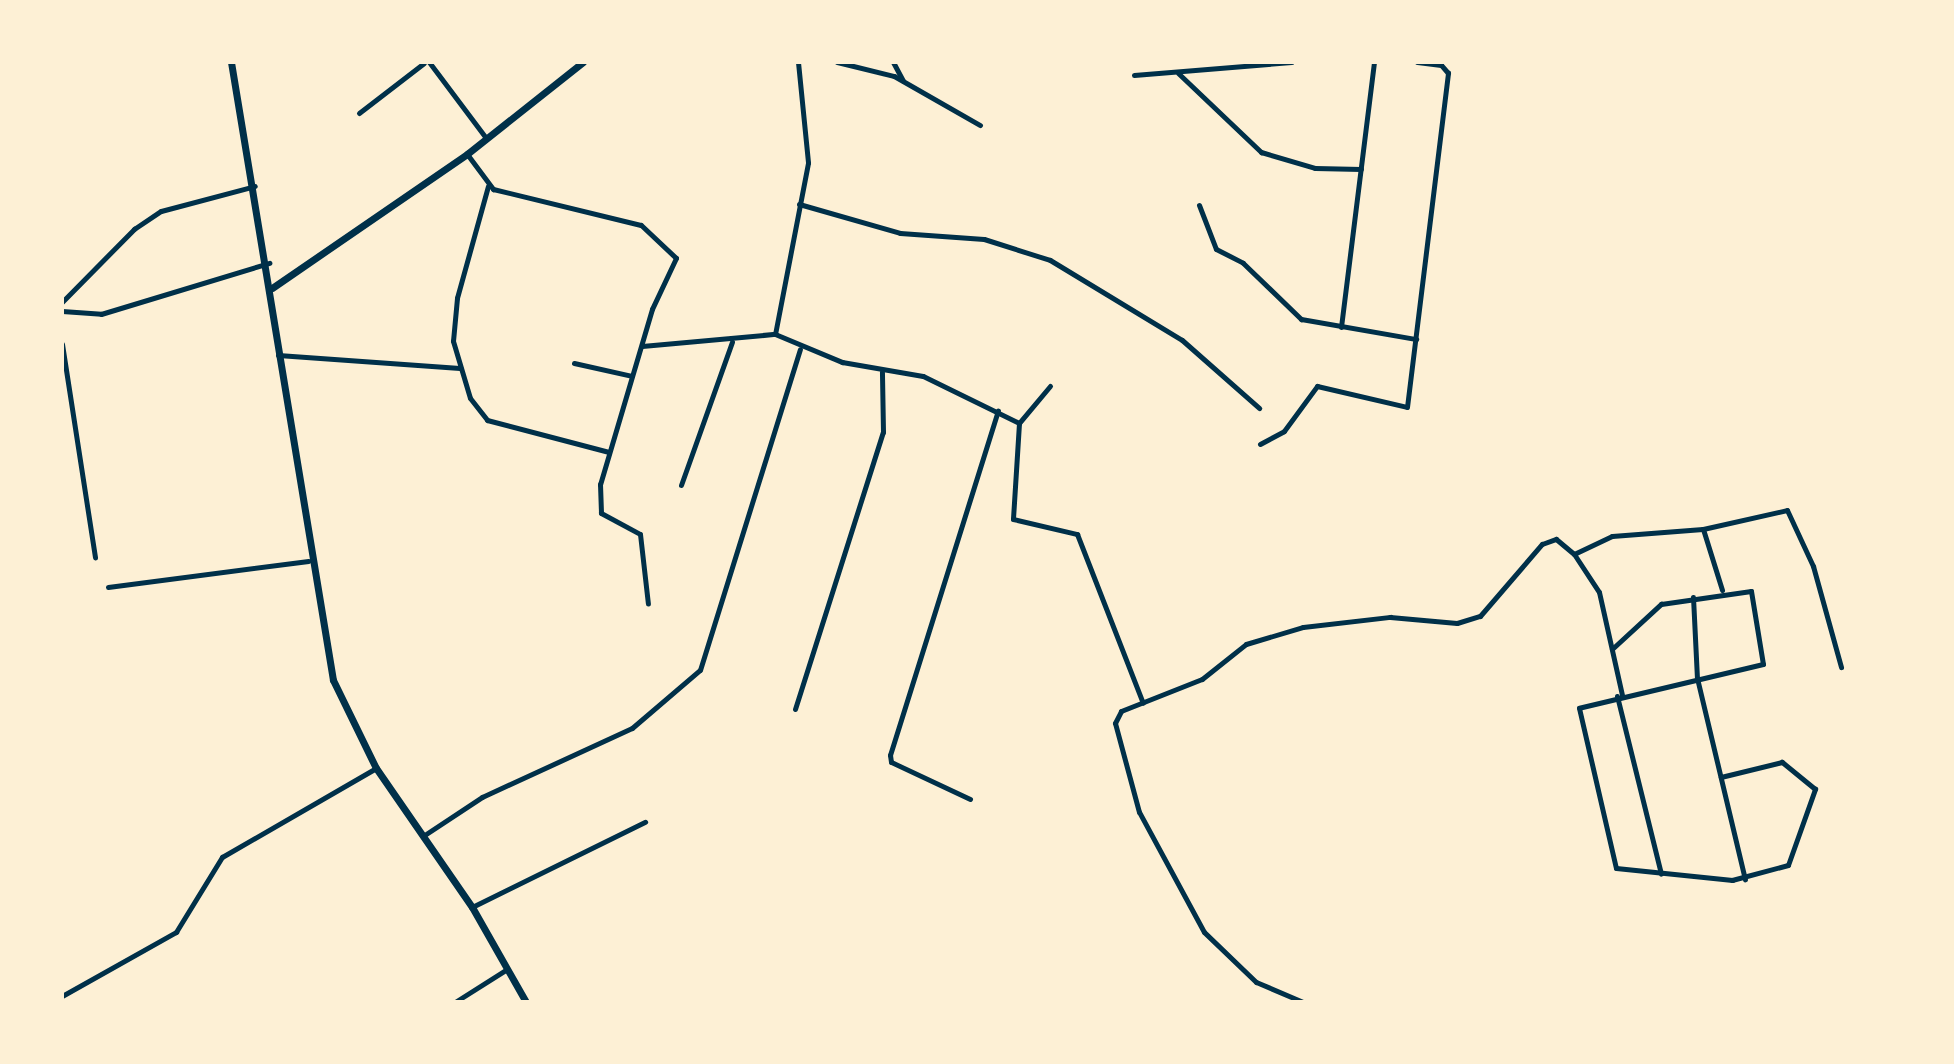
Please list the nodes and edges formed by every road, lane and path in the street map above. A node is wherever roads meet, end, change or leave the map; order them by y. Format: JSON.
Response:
{"nodes":[{"id":1,"x":231,"y":62,"type":"edge"},
{"id":2,"x":583,"y":62,"type":"edge"},
{"id":3,"x":798,"y":62,"type":"edge"},
{"id":4,"x":837,"y":62,"type":"edge"},
{"id":5,"x":893,"y":62,"type":"edge"},
{"id":6,"x":1291,"y":62,"type":"edge"},
{"id":7,"x":1374,"y":62,"type":"edge"},
{"id":8,"x":1417,"y":62,"type":"edge"},
{"id":9,"x":426,"y":63,"type":"edge"},
{"id":10,"x":1240,"y":64,"type":"edge"},
{"id":11,"x":1178,"y":73,"type":"junction"},
{"id":12,"x":1134,"y":75,"type":"dead end"},
{"id":13,"x":903,"y":82,"type":"junction"},
{"id":14,"x":359,"y":113,"type":"dead end"},
{"id":15,"x":980,"y":125,"type":"dead end"},
{"id":16,"x":486,"y":138,"type":"junction"},
{"id":17,"x":467,"y":154,"type":"junction"},
{"id":18,"x":1361,"y":169,"type":"junction"},
{"id":19,"x":255,"y":186,"type":"junction"},
{"id":20,"x":488,"y":186,"type":"junction"},
{"id":21,"x":799,"y":204,"type":"junction"},
{"id":22,"x":1199,"y":205,"type":"dead end"},
{"id":23,"x":269,"y":263,"type":"junction"},
{"id":24,"x":272,"y":288,"type":"junction"},
{"id":25,"x":62,"y":302,"type":"edge"},
{"id":26,"x":62,"y":311,"type":"edge"},
{"id":27,"x":1341,"y":327,"type":"junction"},
{"id":28,"x":775,"y":334,"type":"junction"},
{"id":29,"x":1416,"y":339,"type":"junction"},
{"id":30,"x":732,"y":342,"type":"junction"},
{"id":31,"x":62,"y":344,"type":"edge"},
{"id":32,"x":642,"y":346,"type":"junction"},
{"id":33,"x":800,"y":349,"type":"junction"},
{"id":34,"x":278,"y":355,"type":"junction"},
{"id":35,"x":574,"y":363,"type":"dead end"},
{"id":36,"x":460,"y":368,"type":"junction"},
{"id":37,"x":882,"y":372,"type":"junction"},
{"id":38,"x":632,"y":376,"type":"junction"},
{"id":39,"x":1050,"y":386,"type":"dead end"},
{"id":40,"x":1259,"y":408,"type":"dead end"},
{"id":41,"x":998,"y":411,"type":"junction"},
{"id":42,"x":1019,"y":423,"type":"junction"},
{"id":43,"x":1260,"y":444,"type":"dead end"},
{"id":44,"x":609,"y":452,"type":"junction"},
{"id":45,"x":681,"y":485,"type":"dead end"},
{"id":46,"x":1703,"y":529,"type":"junction"},
{"id":47,"x":1574,"y":554,"type":"junction"},
{"id":48,"x":95,"y":557,"type":"dead end"},
{"id":49,"x":308,"y":561,"type":"junction"},
{"id":50,"x":108,"y":587,"type":"dead end"},
{"id":51,"x":1722,"y":590,"type":"junction"},
{"id":52,"x":1693,"y":597,"type":"junction"},
{"id":53,"x":648,"y":604,"type":"dead end"},
{"id":54,"x":1612,"y":649,"type":"junction"},
{"id":55,"x":1841,"y":667,"type":"dead end"},
{"id":56,"x":1697,"y":678,"type":"junction"},
{"id":57,"x":1619,"y":695,"type":"junction"},
{"id":58,"x":1143,"y":703,"type":"junction"},
{"id":59,"x":795,"y":709,"type":"dead end"},
{"id":60,"x":376,"y":768,"type":"junction"},
{"id":61,"x":1721,"y":777,"type":"junction"},
{"id":62,"x":970,"y":799,"type":"dead end"},
{"id":63,"x":645,"y":822,"type":"dead end"},
{"id":64,"x":423,"y":836,"type":"junction"},
{"id":65,"x":1661,"y":874,"type":"junction"},
{"id":66,"x":1745,"y":879,"type":"junction"},
{"id":67,"x":472,"y":907,"type":"junction"},
{"id":68,"x":508,"y":968,"type":"junction"},
{"id":69,"x":62,"y":996,"type":"edge"},
{"id":70,"x":455,"y":1002,"type":"edge"},
{"id":71,"x":526,"y":1002,"type":"edge"},
{"id":72,"x":1303,"y":1002,"type":"edge"}],
"edges":[{"from":1,"to":19,"type":"main road"},
{"from":2,"to":16,"type":"main road"},
{"from":3,"to":21,"type":"street"},
{"from":4,"to":13,"type":"street"},
{"from":5,"to":13,"type":"street"},
{"from":6,"to":10,"type":"street"},
{"from":7,"to":18,"type":"street"},
{"from":8,"to":29,"type":"street"},
{"from":9,"to":14,"type":"street"},
{"from":9,"to":16,"type":"street"},
{"from":10,"to":11,"type":"street"},
{"from":11,"to":12,"type":"street"},
{"from":11,"to":18,"type":"street"},
{"from":13,"to":15,"type":"street"},
{"from":16,"to":17,"type":"main road"},
{"from":17,"to":20,"type":"street"},
{"from":17,"to":24,"type":"main road"},
{"from":18,"to":27,"type":"street"},
{"from":19,"to":23,"type":"main road"},
{"from":19,"to":25,"type":"street"},
{"from":20,"to":32,"type":"street"},
{"from":20,"to":36,"type":"street"},
{"from":21,"to":28,"type":"street"},
{"from":21,"to":40,"type":"street"},
{"from":22,"to":27,"type":"street"},
{"from":23,"to":24,"type":"main road"},
{"from":23,"to":26,"type":"street"},
{"from":24,"to":34,"type":"main road"},
{"from":27,"to":29,"type":"street"},
{"from":28,"to":30,"type":"street"},
{"from":28,"to":33,"type":"street"},
{"from":29,"to":43,"type":"street"},
{"from":30,"to":32,"type":"street"},
{"from":30,"to":45,"type":"street"},
{"from":31,"to":48,"type":"street"},
{"from":32,"to":38,"type":"street"},
{"from":33,"to":37,"type":"street"},
{"from":33,"to":64,"type":"street"},
{"from":34,"to":36,"type":"street"},
{"from":34,"to":49,"type":"main road"},
{"from":35,"to":38,"type":"street"},
{"from":36,"to":44,"type":"street"},
{"from":37,"to":41,"type":"street"},
{"from":37,"to":59,"type":"street"},
{"from":38,"to":44,"type":"street"},
{"from":39,"to":42,"type":"street"},
{"from":41,"to":42,"type":"street"},
{"from":41,"to":62,"type":"street"},
{"from":42,"to":58,"type":"street"},
{"from":44,"to":53,"type":"street"},
{"from":46,"to":47,"type":"street"},
{"from":46,"to":51,"type":"street"},
{"from":46,"to":55,"type":"street"},
{"from":47,"to":54,"type":"street"},
{"from":47,"to":58,"type":"street"},
{"from":49,"to":50,"type":"street"},
{"from":49,"to":60,"type":"main road"},
{"from":51,"to":52,"type":"street"},
{"from":51,"to":56,"type":"street"},
{"from":52,"to":54,"type":"street"},
{"from":52,"to":56,"type":"street"},
{"from":54,"to":57,"type":"street"},
{"from":56,"to":57,"type":"street"},
{"from":56,"to":61,"type":"street"},
{"from":57,"to":65,"type":"street"},
{"from":57,"to":65,"type":"street"},
{"from":58,"to":72,"type":"street"},
{"from":60,"to":64,"type":"main road"},
{"from":60,"to":69,"type":"street"},
{"from":61,"to":66,"type":"street"},
{"from":61,"to":66,"type":"street"},
{"from":63,"to":67,"type":"street"},
{"from":64,"to":67,"type":"main road"},
{"from":65,"to":66,"type":"street"},
{"from":67,"to":68,"type":"main road"},
{"from":68,"to":70,"type":"street"},
{"from":68,"to":71,"type":"main road"}]}
